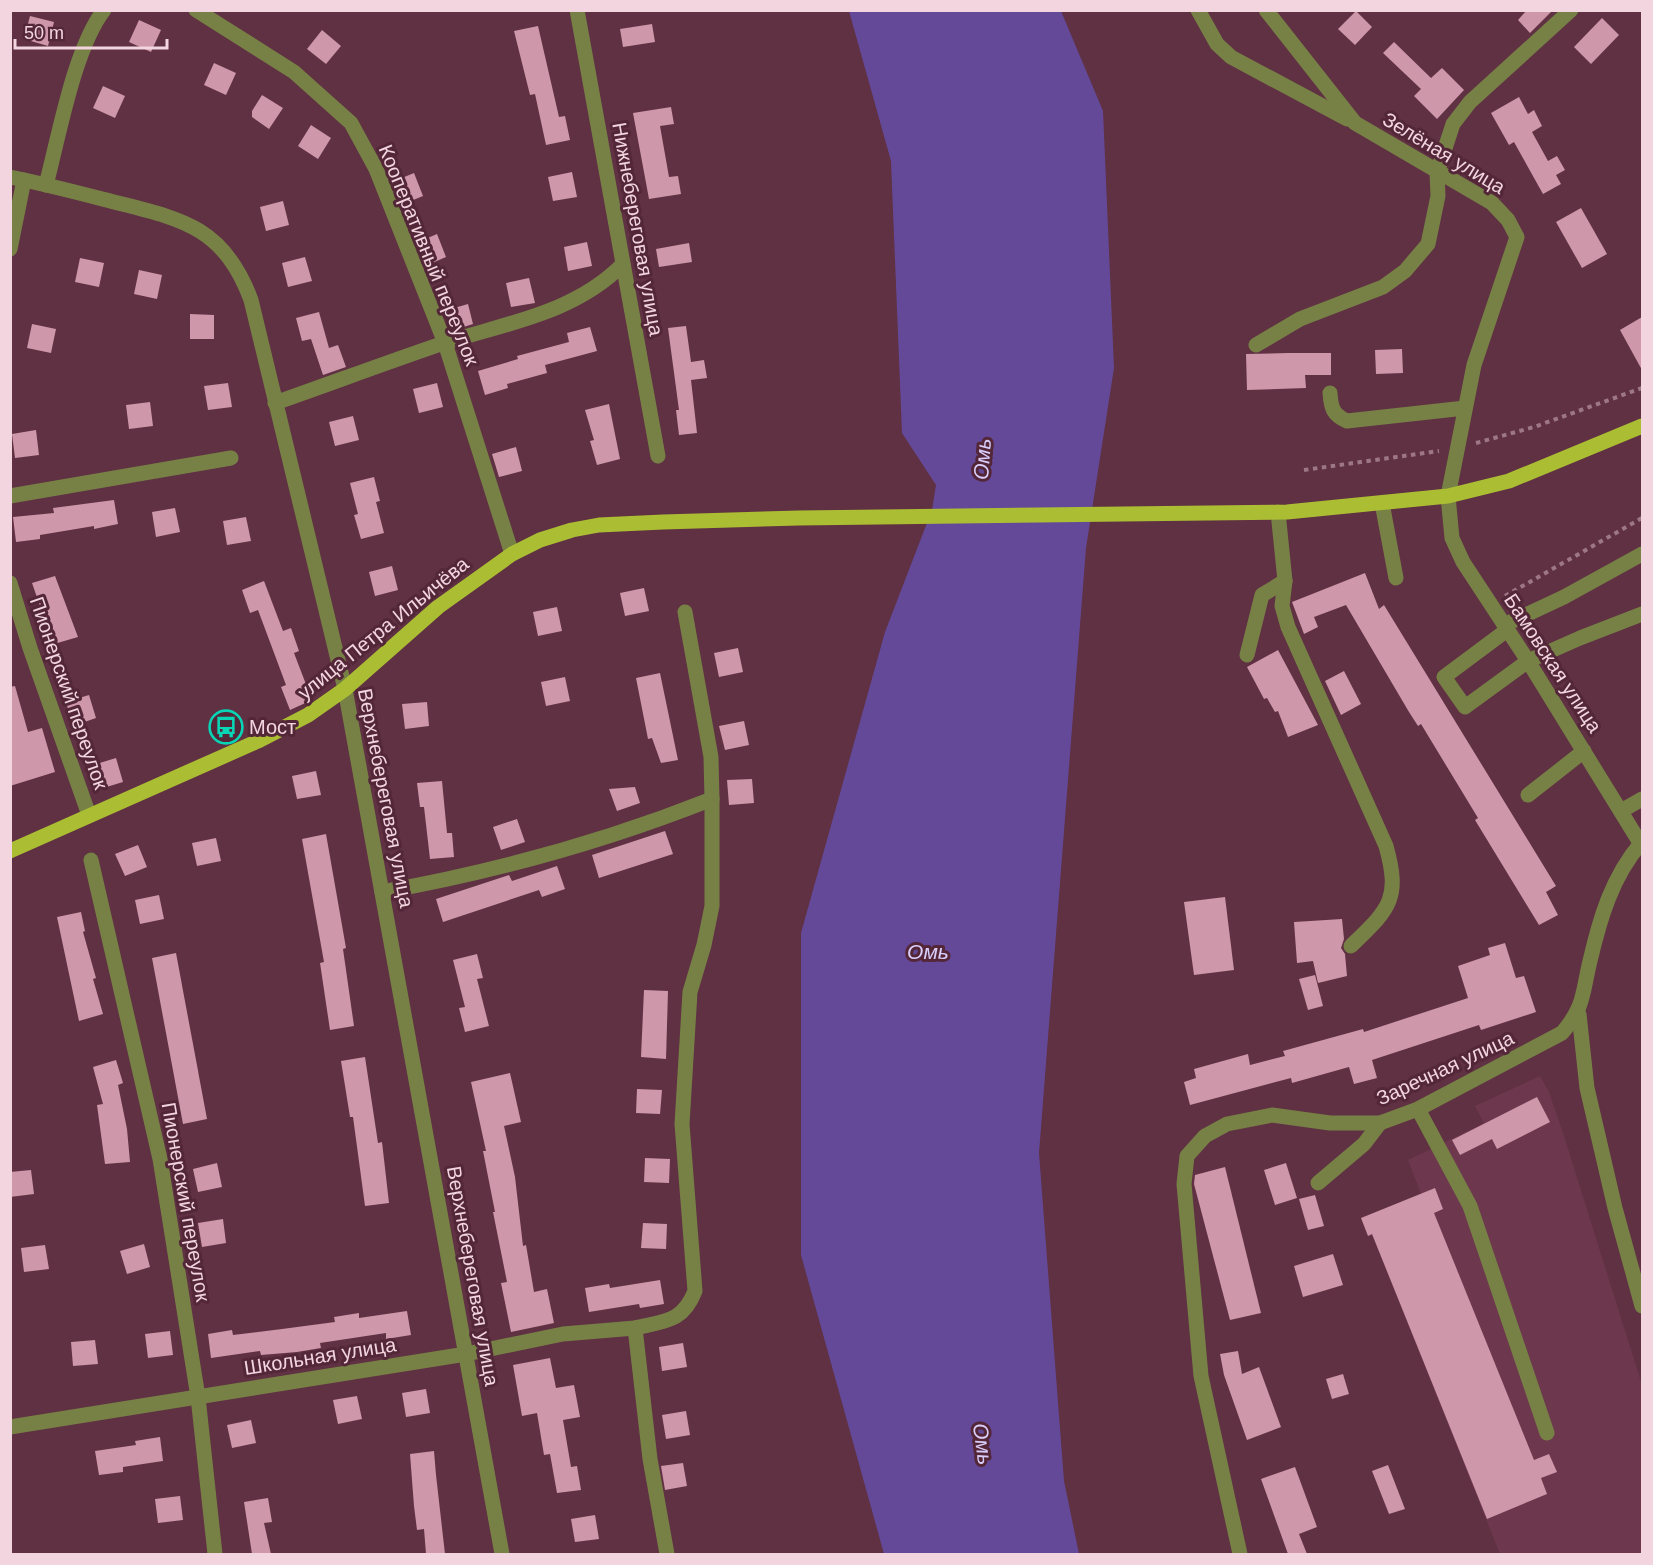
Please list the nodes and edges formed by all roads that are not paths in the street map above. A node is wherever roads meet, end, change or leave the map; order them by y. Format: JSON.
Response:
{"nodes":[{"id":1,"x":104,"y":10,"type":"edge"},
{"id":2,"x":196,"y":10,"type":"edge"},
{"id":3,"x":577,"y":10,"type":"edge"},
{"id":4,"x":1198,"y":10,"type":"edge"},
{"id":5,"x":1266,"y":10,"type":"edge"},
{"id":6,"x":1571,"y":10,"type":"edge"},
{"id":7,"x":1355,"y":123,"type":"junction"},
{"id":8,"x":1437,"y":173,"type":"junction"},
{"id":9,"x":17,"y":178,"type":"edge"},
{"id":10,"x":46,"y":185,"type":"junction"},
{"id":11,"x":10,"y":249,"type":"edge"},
{"id":12,"x":623,"y":264,"type":"junction"},
{"id":13,"x":445,"y":343,"type":"junction"},
{"id":14,"x":1256,"y":345,"type":"dead end"},
{"id":15,"x":1330,"y":393,"type":"dead end"},
{"id":16,"x":275,"y":403,"type":"junction"},
{"id":17,"x":1465,"y":408,"type":"junction"},
{"id":18,"x":1642,"y":426,"type":"edge"},
{"id":19,"x":658,"y":456,"type":"dead end"},
{"id":20,"x":231,"y":458,"type":"dead end"},
{"id":21,"x":10,"y":496,"type":"edge"},
{"id":22,"x":1448,"y":496,"type":"junction"},
{"id":23,"x":1382,"y":503,"type":"junction"},
{"id":24,"x":1278,"y":512,"type":"junction"},
{"id":25,"x":512,"y":554,"type":"junction"},
{"id":26,"x":1642,"y":554,"type":"edge"},
{"id":27,"x":1396,"y":578,"type":"dead end"},
{"id":28,"x":1285,"y":581,"type":"junction"},
{"id":29,"x":10,"y":583,"type":"edge"},
{"id":30,"x":685,"y":612,"type":"dead end"},
{"id":31,"x":1642,"y":614,"type":"edge"},
{"id":32,"x":1505,"y":627,"type":"junction"},
{"id":33,"x":1247,"y":655,"type":"dead end"},
{"id":34,"x":1528,"y":661,"type":"junction"},
{"id":35,"x":345,"y":689,"type":"junction"},
{"id":36,"x":1584,"y":751,"type":"junction"},
{"id":37,"x":1528,"y":795,"type":"dead end"},
{"id":38,"x":712,"y":799,"type":"junction"},
{"id":39,"x":1642,"y":799,"type":"edge"},
{"id":40,"x":1621,"y":811,"type":"junction"},
{"id":41,"x":89,"y":815,"type":"junction"},
{"id":42,"x":1642,"y":844,"type":"edge"},
{"id":43,"x":10,"y":850,"type":"edge"},
{"id":44,"x":91,"y":860,"type":"dead end"},
{"id":45,"x":382,"y":892,"type":"junction"},
{"id":46,"x":1351,"y":946,"type":"dead end"},
{"id":47,"x":1579,"y":1014,"type":"junction"},
{"id":48,"x":1418,"y":1108,"type":"junction"},
{"id":49,"x":1380,"y":1123,"type":"junction"},
{"id":50,"x":1318,"y":1183,"type":"dead end"},
{"id":51,"x":1642,"y":1306,"type":"edge"},
{"id":52,"x":635,"y":1328,"type":"junction"},
{"id":53,"x":466,"y":1354,"type":"junction"},
{"id":54,"x":198,"y":1397,"type":"junction"},
{"id":55,"x":10,"y":1427,"type":"edge"},
{"id":56,"x":1547,"y":1433,"type":"dead end"},
{"id":57,"x":215,"y":1554,"type":"edge"},
{"id":58,"x":501,"y":1554,"type":"edge"},
{"id":59,"x":667,"y":1554,"type":"edge"},
{"id":60,"x":1240,"y":1554,"type":"edge"}],
"edges":[{"from":1,"to":10,"type":"street"},
{"from":2,"to":13,"type":"street","name":"Кооперативный переулок"},
{"from":3,"to":12,"type":"street","name":"Нижнебереговая улица"},
{"from":4,"to":7,"type":"street"},
{"from":5,"to":7,"type":"street","name":"Зелёная улица"},
{"from":6,"to":8,"type":"street"},
{"from":7,"to":8,"type":"street","name":"Зелёная улица"},
{"from":8,"to":14,"type":"street"},
{"from":8,"to":17,"type":"street","name":"Зелёная улица"},
{"from":9,"to":10,"type":"street","name":"Верхнебереговая улица"},
{"from":9,"to":11,"type":"street"},
{"from":10,"to":16,"type":"street","name":"Верхнебереговая улица"},
{"from":12,"to":13,"type":"street"},
{"from":12,"to":19,"type":"street","name":"Нижнебереговая улица"},
{"from":13,"to":16,"type":"street"},
{"from":13,"to":25,"type":"street","name":"Кооперативный переулок"},
{"from":15,"to":17,"type":"street"},
{"from":16,"to":35,"type":"street","name":"Верхнебереговая улица"},
{"from":17,"to":22,"type":"street","name":"Зелёная улица"},
{"from":18,"to":22,"type":"main road","name":"улица Петра Ильичёва"},
{"from":20,"to":21,"type":"street"},
{"from":22,"to":23,"type":"main road","name":"улица Петра Ильичёва"},
{"from":22,"to":32,"type":"street","name":"Бамовская улица"},
{"from":23,"to":24,"type":"main road","name":"улица Петра Ильичёва"},
{"from":23,"to":27,"type":"street"},
{"from":24,"to":25,"type":"main road","name":"улица Петра Ильичёва"},
{"from":24,"to":28,"type":"street"},
{"from":25,"to":35,"type":"main road","name":"улица Петра Ильичёва"},
{"from":26,"to":32,"type":"street"},
{"from":28,"to":33,"type":"street"},
{"from":28,"to":46,"type":"street"},
{"from":29,"to":41,"type":"street","name":"Пионерский переулок"},
{"from":30,"to":38,"type":"street"},
{"from":31,"to":34,"type":"street"},
{"from":32,"to":34,"type":"street","name":"Бамовская улица"},
{"from":32,"to":34,"type":"street"},
{"from":34,"to":36,"type":"street","name":"Бамовская улица"},
{"from":35,"to":41,"type":"main road","name":"улица Петра Ильичёва"},
{"from":35,"to":45,"type":"street","name":"Верхнебереговая улица"},
{"from":36,"to":37,"type":"street"},
{"from":36,"to":40,"type":"street","name":"Бамовская улица"},
{"from":38,"to":45,"type":"street"},
{"from":38,"to":52,"type":"street"},
{"from":39,"to":40,"type":"street"},
{"from":40,"to":42,"type":"street","name":"Бамовская улица"},
{"from":41,"to":43,"type":"main road","name":"улица Петра Ильичёва"},
{"from":42,"to":47,"type":"street"},
{"from":44,"to":54,"type":"street","name":"Пионерский переулок"},
{"from":45,"to":53,"type":"street","name":"Верхнебереговая улица"},
{"from":47,"to":48,"type":"street","name":"Заречная улица"},
{"from":47,"to":51,"type":"street"},
{"from":48,"to":49,"type":"street","name":"Заречная улица"},
{"from":48,"to":56,"type":"street"},
{"from":49,"to":50,"type":"street"},
{"from":49,"to":60,"type":"street","name":"Заречная улица"},
{"from":52,"to":53,"type":"street","name":"Школьная улица"},
{"from":52,"to":59,"type":"street"},
{"from":53,"to":54,"type":"street","name":"Школьная улица"},
{"from":53,"to":58,"type":"street","name":"Верхнебереговая улица"},
{"from":54,"to":55,"type":"street","name":"Школьная улица"},
{"from":54,"to":57,"type":"street","name":"Пионерский переулок"}]}
